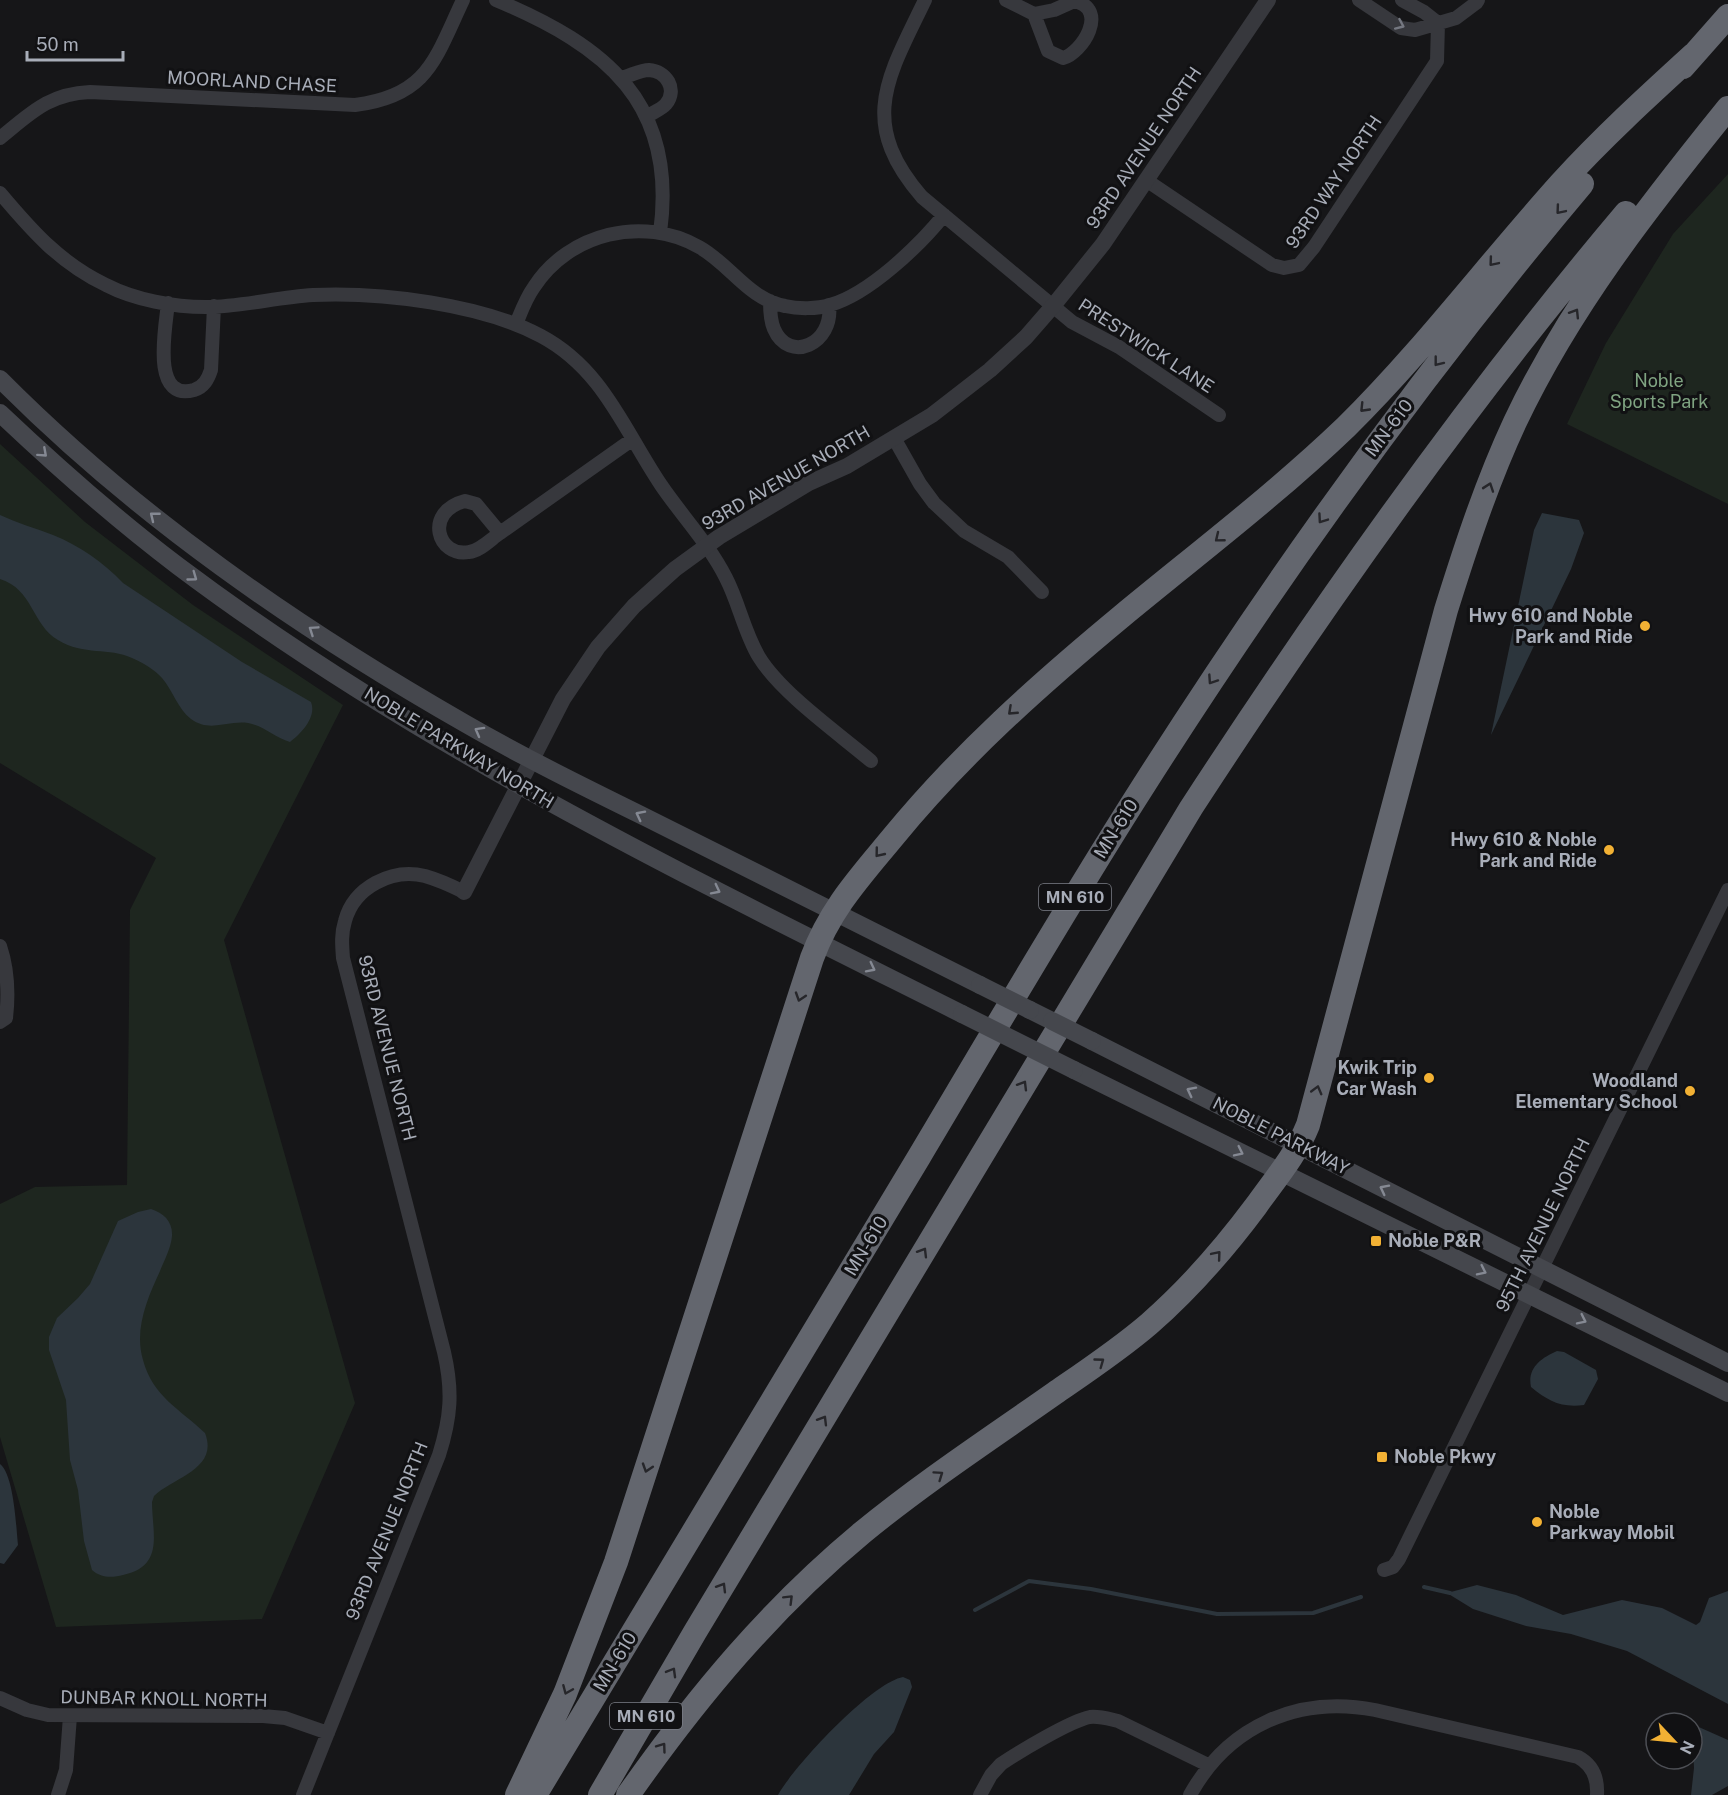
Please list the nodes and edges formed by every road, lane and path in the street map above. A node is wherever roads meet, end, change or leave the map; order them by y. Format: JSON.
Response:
{"nodes":[{"id":1,"x":464,"y":0,"type":"edge"},
{"id":2,"x":496,"y":0,"type":"edge"},
{"id":3,"x":925,"y":0,"type":"edge"},
{"id":4,"x":1006,"y":0,"type":"edge"},
{"id":5,"x":1268,"y":0,"type":"edge"},
{"id":6,"x":1402,"y":0,"type":"edge"},
{"id":7,"x":1478,"y":0,"type":"edge"},
{"id":8,"x":1362,"y":2,"type":"edge"},
{"id":9,"x":1034,"y":14,"type":"junction"},
{"id":10,"x":1728,"y":16,"type":"edge"},
{"id":11,"x":1438,"y":23,"type":"junction"},
{"id":12,"x":1694,"y":54,"type":"junction"},
{"id":13,"x":621,"y":78,"type":"junction"},
{"id":14,"x":1728,"y":95,"type":"edge"},
{"id":15,"x":1728,"y":108,"type":"edge"},
{"id":16,"x":646,"y":117,"type":"junction"},
{"id":17,"x":0,"y":138,"type":"edge"},
{"id":18,"x":1146,"y":180,"type":"junction"},
{"id":19,"x":0,"y":193,"type":"edge"},
{"id":20,"x":944,"y":215,"type":"junction"},
{"id":21,"x":660,"y":233,"type":"junction"},
{"id":22,"x":770,"y":301,"type":"junction"},
{"id":23,"x":168,"y":303,"type":"junction"},
{"id":24,"x":829,"y":305,"type":"junction"},
{"id":25,"x":214,"y":306,"type":"junction"},
{"id":26,"x":1053,"y":306,"type":"junction"},
{"id":27,"x":516,"y":324,"type":"junction"},
{"id":28,"x":0,"y":379,"type":"edge"},
{"id":29,"x":0,"y":413,"type":"edge"},
{"id":30,"x":1219,"y":415,"type":"dead end"},
{"id":31,"x":894,"y":438,"type":"junction"},
{"id":32,"x":633,"y":439,"type":"junction"},
{"id":33,"x":500,"y":533,"type":"junction"},
{"id":34,"x":707,"y":545,"type":"junction"},
{"id":35,"x":1042,"y":592,"type":"dead end"},
{"id":36,"x":530,"y":759,"type":"junction"},
{"id":37,"x":871,"y":761,"type":"dead end"},
{"id":38,"x":518,"y":784,"type":"junction"},
{"id":39,"x":1728,"y":890,"type":"edge"},
{"id":40,"x":464,"y":892,"type":"joint"},
{"id":41,"x":833,"y":912,"type":"junction"},
{"id":42,"x":818,"y":942,"type":"junction"},
{"id":43,"x":0,"y":946,"type":"edge"},
{"id":44,"x":962,"y":1014,"type":"joint"},
{"id":45,"x":0,"y":1022,"type":"edge"},
{"id":46,"x":1299,"y":1145,"type":"junction"},
{"id":47,"x":1280,"y":1173,"type":"junction"},
{"id":48,"x":1542,"y":1270,"type":"junction"},
{"id":49,"x":1530,"y":1294,"type":"junction"},
{"id":50,"x":1728,"y":1363,"type":"edge"},
{"id":51,"x":1728,"y":1393,"type":"edge"},
{"id":52,"x":1384,"y":1570,"type":"dead end"},
{"id":53,"x":0,"y":1698,"type":"edge"},
{"id":54,"x":70,"y":1716,"type":"junction"},
{"id":55,"x":328,"y":1733,"type":"junction"},
{"id":56,"x":1208,"y":1765,"type":"junction"},
{"id":57,"x":58,"y":1795,"type":"edge"},
{"id":58,"x":303,"y":1795,"type":"edge"},
{"id":59,"x":517,"y":1795,"type":"edge"},
{"id":60,"x":535,"y":1795,"type":"edge"},
{"id":61,"x":600,"y":1795,"type":"edge"},
{"id":62,"x":628,"y":1795,"type":"edge"},
{"id":63,"x":980,"y":1795,"type":"edge"},
{"id":64,"x":1190,"y":1795,"type":"edge"},
{"id":65,"x":1597,"y":1795,"type":"edge"}],
"edges":[{"from":1,"to":17,"type":"street","name":"MOORLAND CHASE"},
{"from":2,"to":13,"type":"street"},
{"from":3,"to":20,"type":"street","name":"PRESTWICK LANE"},
{"from":4,"to":9,"type":"street"},
{"from":5,"to":18,"type":"street","name":"93RD AVENUE NORTH"},
{"from":6,"to":11,"type":"street"},
{"from":7,"to":11,"type":"street"},
{"from":8,"to":11,"type":"street","one_way":true},
{"from":9,"to":9,"type":"street"},
{"from":10,"to":12,"type":"highway","name":"MN-610","number":"MN 610"},
{"from":11,"to":18,"type":"street","name":"93RD WAY NORTH"},
{"from":12,"to":41,"type":"highway","one_way":true},
{"from":12,"to":60,"type":"highway","name":"MN-610","number":"MN 610","one_way":true},
{"from":13,"to":16,"type":"street"},
{"from":13,"to":16,"type":"street"},
{"from":61,"to":14,"type":"highway","number":"MN 610","one_way":true},
{"from":46,"to":15,"type":"highway","one_way":true},
{"from":16,"to":21,"type":"street"},
{"from":18,"to":26,"type":"street","name":"93RD AVENUE NORTH"},
{"from":19,"to":23,"type":"street"},
{"from":20,"to":24,"type":"street"},
{"from":20,"to":26,"type":"street","name":"PRESTWICK LANE"},
{"from":21,"to":22,"type":"street"},
{"from":21,"to":27,"type":"street"},
{"from":22,"to":24,"type":"street"},
{"from":22,"to":24,"type":"street"},
{"from":23,"to":25,"type":"street"},
{"from":23,"to":25,"type":"street"},
{"from":25,"to":27,"type":"street"},
{"from":26,"to":30,"type":"street","name":"PRESTWICK LANE"},
{"from":26,"to":31,"type":"street","name":"93RD AVENUE NORTH"},
{"from":27,"to":32,"type":"street"},
{"from":36,"to":28,"type":"main road","name":"NOBLE PARKWAY NORTH","one_way":true},
{"from":29,"to":38,"type":"main road","name":"NOBLE PARKWAY NORTH","one_way":true},
{"from":31,"to":34,"type":"street","name":"93RD AVENUE NORTH"},
{"from":31,"to":35,"type":"street"},
{"from":32,"to":33,"type":"street"},
{"from":32,"to":34,"type":"street"},
{"from":33,"to":33,"type":"street"},
{"from":34,"to":36,"type":"street","name":"93RD AVENUE NORTH"},
{"from":34,"to":37,"type":"street"},
{"from":36,"to":38,"type":"street","name":"93RD AVENUE NORTH"},
{"from":41,"to":36,"type":"main road","name":"NOBLE PARKWAY NORTH","one_way":true},
{"from":38,"to":40,"type":"street","name":"93RD AVENUE NORTH"},
{"from":38,"to":42,"type":"main road","name":"NOBLE PARKWAY NORTH","one_way":true},
{"from":39,"to":48,"type":"street","name":"95TH AVENUE NORTH"},
{"from":40,"to":55,"type":"street","name":"93RD AVENUE NORTH"},
{"from":41,"to":42,"type":"highway"},
{"from":46,"to":41,"type":"main road","name":"NOBLE PARKWAY","one_way":true,"bridge":true},
{"from":42,"to":44,"type":"main road","name":"NOBLE PARKWAY NORTH","one_way":true},
{"from":42,"to":59,"type":"highway","one_way":true},
{"from":43,"to":45,"type":"street"},
{"from":44,"to":47,"type":"main road","name":"NOBLE PARKWAY","one_way":true,"bridge":true},
{"from":46,"to":47,"type":"highway"},
{"from":48,"to":46,"type":"main road","name":"NOBLE PARKWAY","one_way":true},
{"from":47,"to":49,"type":"main road","name":"NOBLE PARKWAY","one_way":true},
{"from":62,"to":47,"type":"highway","one_way":true},
{"from":48,"to":49,"type":"street","name":"95TH AVENUE NORTH"},
{"from":48,"to":50,"type":"main road","name":"NOBLE PARKWAY"},
{"from":49,"to":51,"type":"main road","name":"NOBLE PARKWAY","one_way":true},
{"from":49,"to":52,"type":"street","name":"95TH AVENUE NORTH"},
{"from":53,"to":54,"type":"street","name":"DUNBAR KNOLL NORTH"},
{"from":54,"to":55,"type":"street","name":"DUNBAR KNOLL NORTH"},
{"from":54,"to":57,"type":"street"},
{"from":55,"to":58,"type":"street","name":"93RD AVENUE NORTH"},
{"from":56,"to":63,"type":"street"},
{"from":56,"to":64,"type":"street"},
{"from":56,"to":65,"type":"street"}]}
